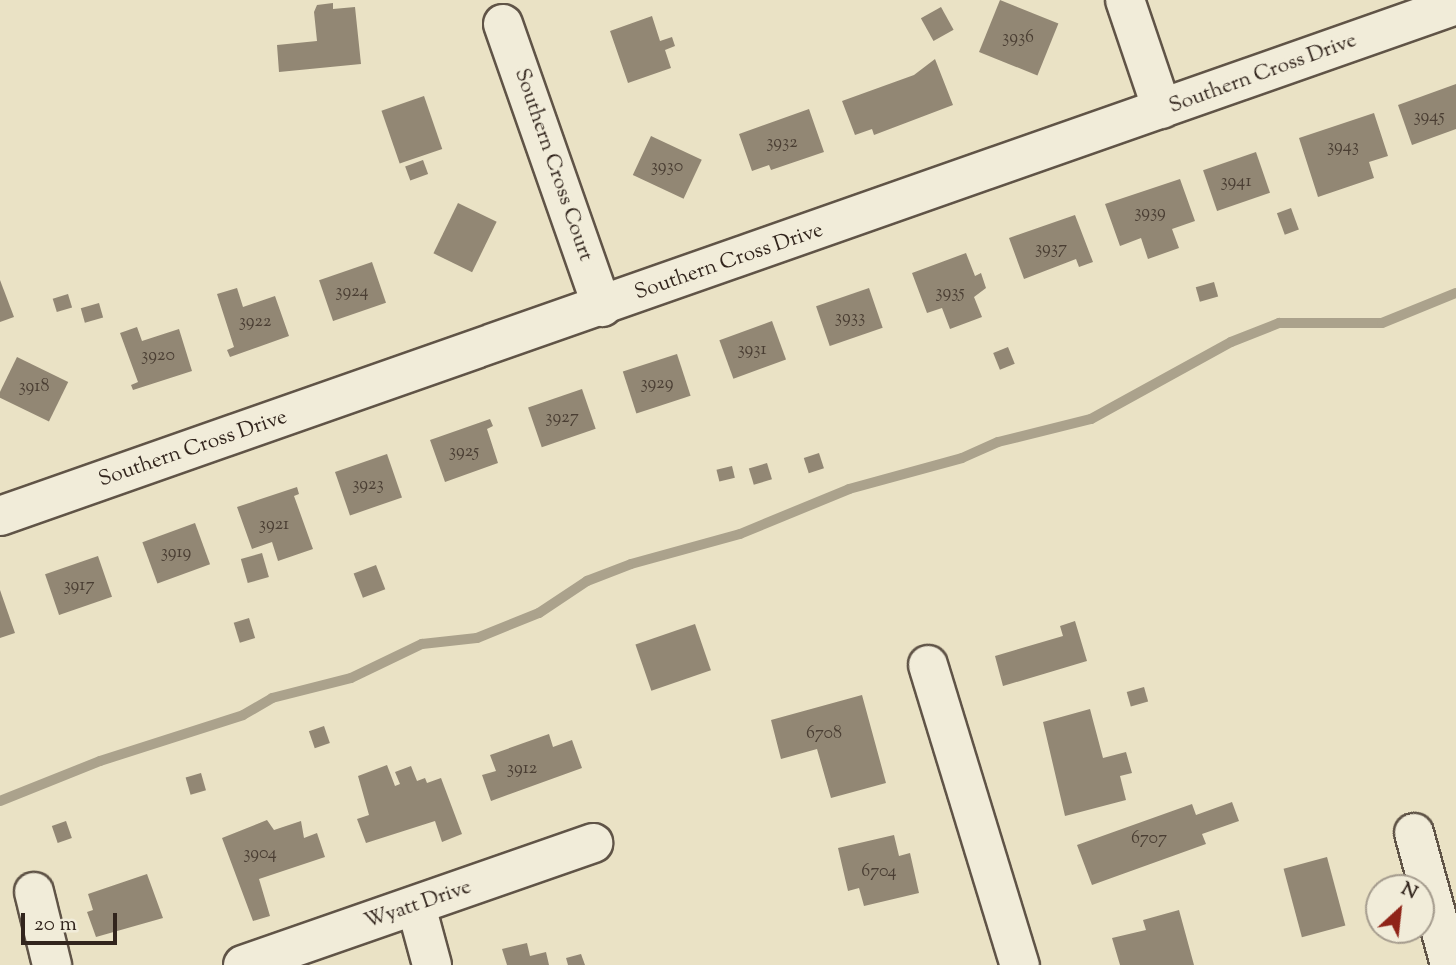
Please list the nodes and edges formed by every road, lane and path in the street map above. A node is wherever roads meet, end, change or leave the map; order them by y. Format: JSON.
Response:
{"nodes":[{"id":1,"x":1125,"y":0,"type":"edge"},
{"id":2,"x":1456,"y":5,"type":"edge"},
{"id":3,"x":503,"y":24,"type":"dead end"},
{"id":4,"x":1162,"y":109,"type":"junction"},
{"id":5,"x":602,"y":307,"type":"junction"},
{"id":6,"x":0,"y":516,"type":"edge"},
{"id":7,"x":928,"y":665,"type":"dead end"},
{"id":8,"x":1414,"y":833,"type":"dead end"},
{"id":9,"x":593,"y":843,"type":"dead end"},
{"id":10,"x":34,"y":892,"type":"dead end"},
{"id":11,"x":416,"y":906,"type":"junction"},
{"id":12,"x":52,"y":965,"type":"edge"},
{"id":13,"x":243,"y":965,"type":"edge"},
{"id":14,"x":432,"y":965,"type":"edge"},
{"id":15,"x":1020,"y":965,"type":"edge"},
{"id":16,"x":1450,"y":965,"type":"edge"}],
"edges":[{"from":1,"to":4,"type":"street"},
{"from":2,"to":4,"type":"street","name":"Southern Cross Drive"},
{"from":3,"to":5,"type":"street","name":"Southern Cross Court"},
{"from":4,"to":5,"type":"street","name":"Southern Cross Drive"},
{"from":5,"to":6,"type":"street","name":"Southern Cross Drive"},
{"from":7,"to":15,"type":"street"},
{"from":8,"to":16,"type":"street"},
{"from":9,"to":11,"type":"street","name":"Wyatt Drive"},
{"from":10,"to":12,"type":"street"},
{"from":11,"to":13,"type":"street","name":"Wyatt Drive"},
{"from":11,"to":14,"type":"street"}]}
